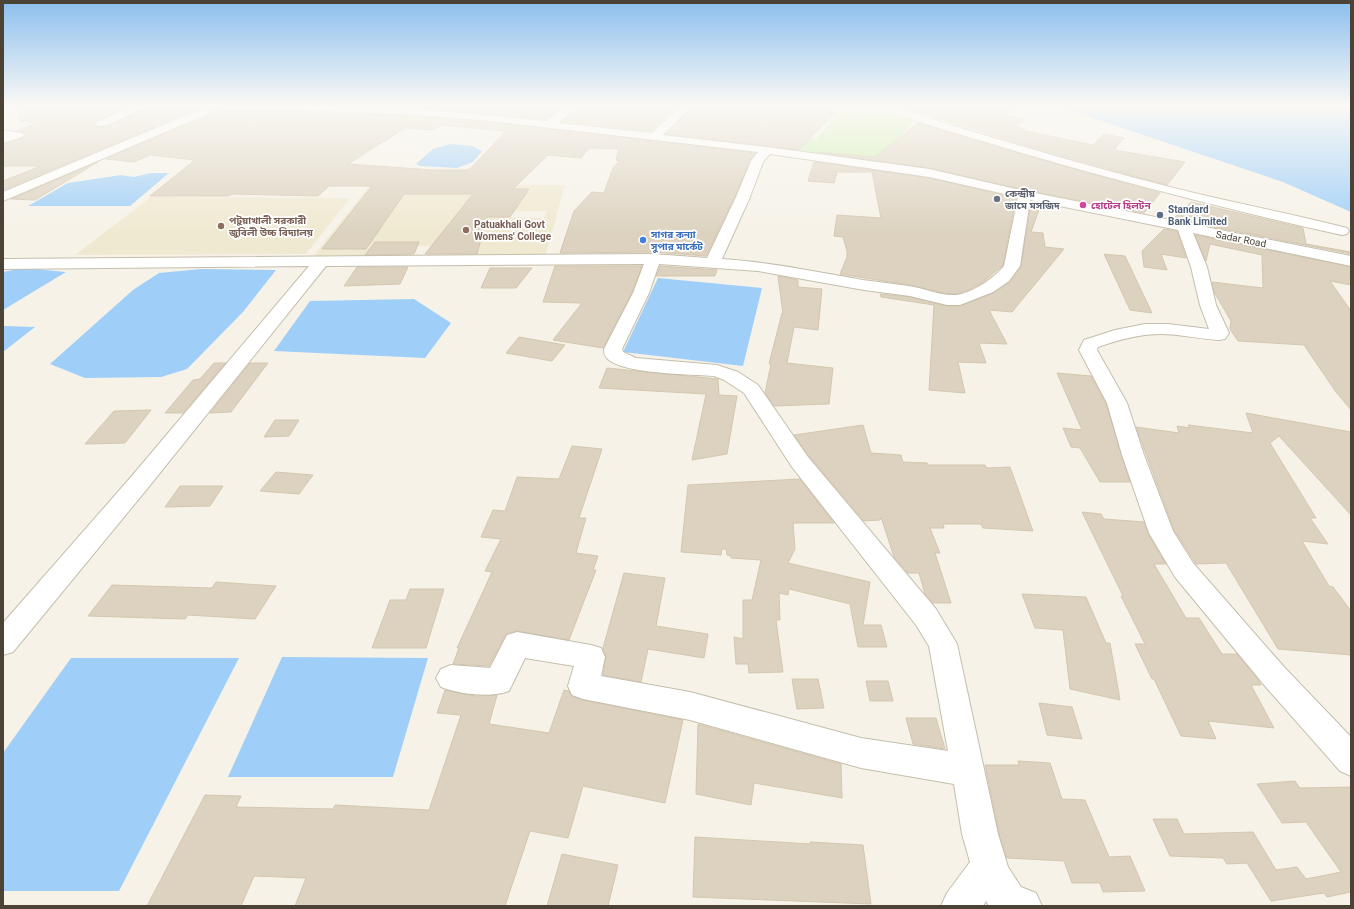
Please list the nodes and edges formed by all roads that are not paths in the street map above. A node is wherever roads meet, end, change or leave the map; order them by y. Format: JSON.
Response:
{"nodes":[{"id":1,"x":118,"y":148,"type":"edge"},
{"id":2,"x":753,"y":148,"type":"edge"},
{"id":3,"x":1018,"y":148,"type":"edge"},
{"id":4,"x":767,"y":150,"type":"junction"},
{"id":5,"x":1025,"y":195,"type":"junction"},
{"id":6,"x":3,"y":197,"type":"edge"},
{"id":7,"x":1184,"y":228,"type":"junction"},
{"id":8,"x":1342,"y":231,"type":"dead end"},
{"id":9,"x":653,"y":259,"type":"junction"},
{"id":10,"x":1351,"y":261,"type":"edge"},
{"id":11,"x":320,"y":262,"type":"junction"},
{"id":12,"x":713,"y":262,"type":"junction"},
{"id":13,"x":3,"y":264,"type":"edge"},
{"id":14,"x":3,"y":643,"type":"edge"},
{"id":15,"x":451,"y":678,"type":"dead end"},
{"id":16,"x":1351,"y":760,"type":"edge"},
{"id":17,"x":968,"y":770,"type":"junction"},
{"id":18,"x":990,"y":865,"type":"junction"},
{"id":19,"x":960,"y":906,"type":"edge"},
{"id":20,"x":1023,"y":906,"type":"edge"}],
"edges":[{"from":1,"to":6,"type":"street"},
{"from":2,"to":4,"type":"street","name":"Sadar Road"},
{"from":3,"to":8,"type":"street"},
{"from":4,"to":5,"type":"street","name":"Sadar Road"},
{"from":4,"to":12,"type":"street"},
{"from":5,"to":7,"type":"street","name":"Sadar Road"},
{"from":5,"to":12,"type":"street"},
{"from":7,"to":10,"type":"street","name":"Sadar Road"},
{"from":7,"to":16,"type":"street"},
{"from":9,"to":11,"type":"street"},
{"from":9,"to":12,"type":"street"},
{"from":9,"to":17,"type":"street"},
{"from":11,"to":13,"type":"street"},
{"from":11,"to":14,"type":"street"},
{"from":15,"to":17,"type":"street"},
{"from":17,"to":18,"type":"street"},
{"from":18,"to":19,"type":"street"},
{"from":18,"to":20,"type":"street"}]}
